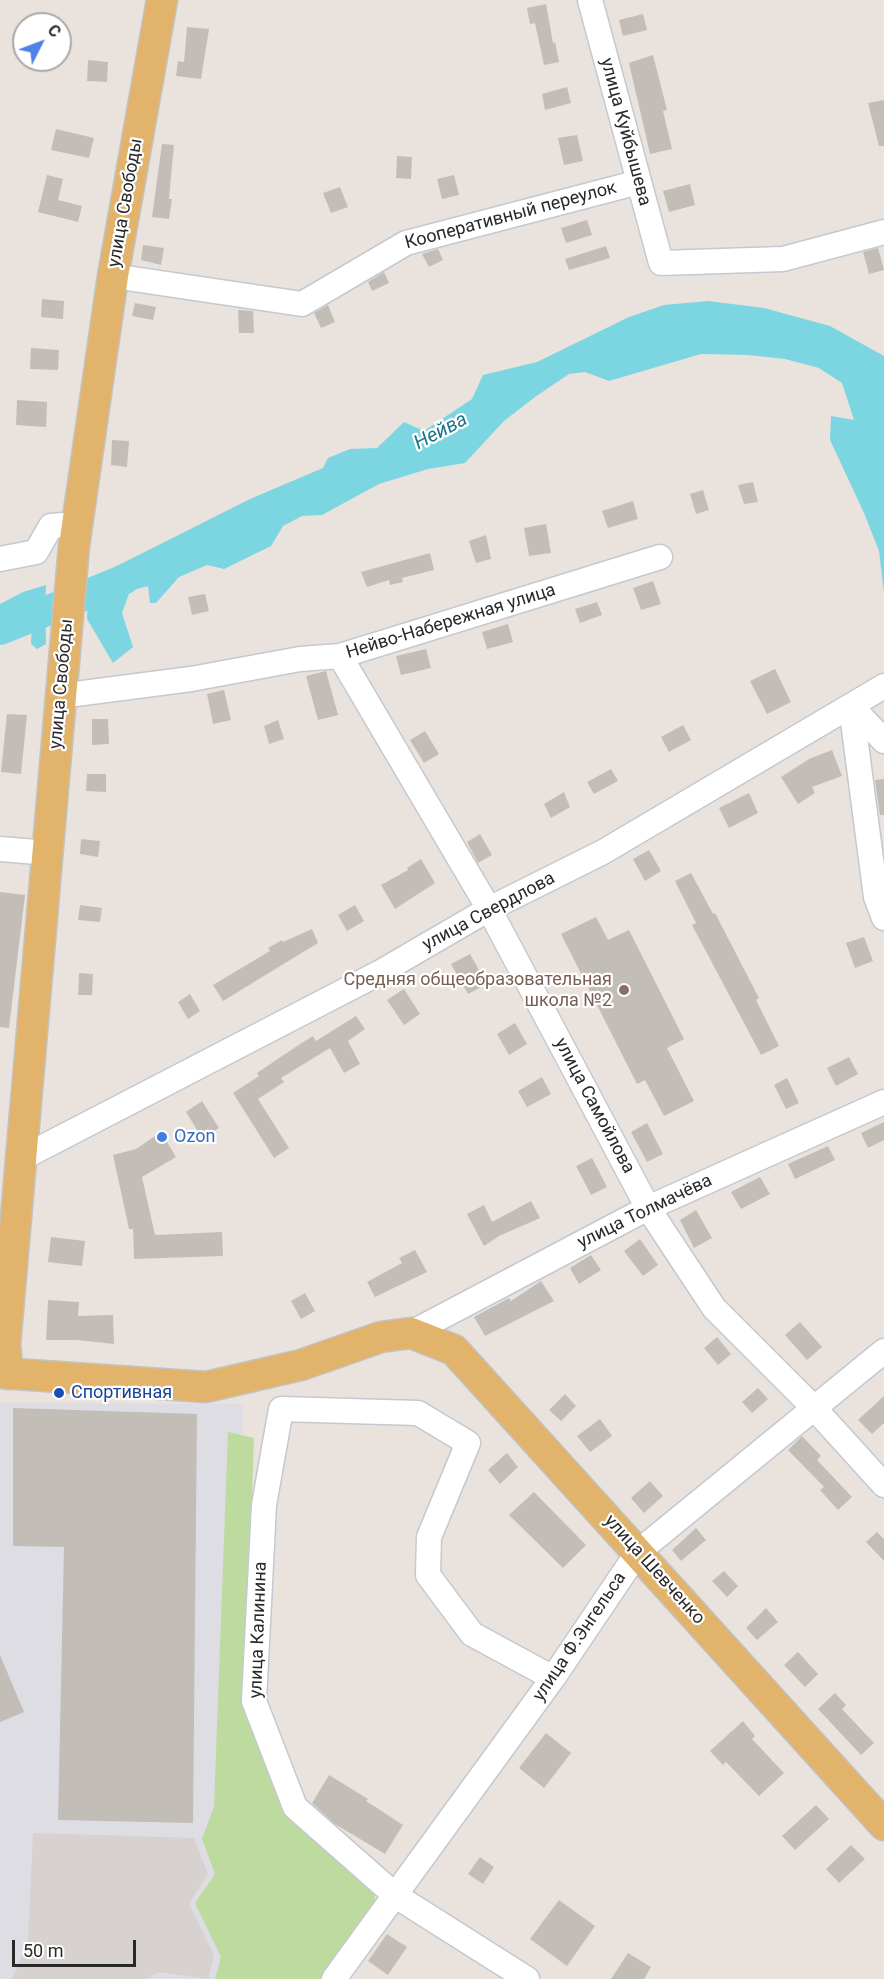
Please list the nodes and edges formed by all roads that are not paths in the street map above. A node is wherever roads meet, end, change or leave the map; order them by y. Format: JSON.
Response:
{"nodes":[{"id":1,"x":162,"y":0,"type":"edge"},
{"id":2,"x":590,"y":0,"type":"edge"},
{"id":3,"x":639,"y":182,"type":"junction"},
{"id":4,"x":884,"y":232,"type":"edge"},
{"id":5,"x":113,"y":276,"type":"junction"},
{"id":6,"x":76,"y":535,"type":"junction"},
{"id":7,"x":660,"y":557,"type":"dead end"},
{"id":8,"x":0,"y":559,"type":"edge"},
{"id":9,"x":340,"y":656,"type":"junction"},
{"id":10,"x":884,"y":686,"type":"edge"},
{"id":11,"x":60,"y":696,"type":"junction"},
{"id":12,"x":851,"y":706,"type":"junction"},
{"id":13,"x":884,"y":741,"type":"edge"},
{"id":14,"x":0,"y":849,"type":"edge"},
{"id":15,"x":49,"y":853,"type":"junction"},
{"id":16,"x":489,"y":909,"type":"junction"},
{"id":17,"x":884,"y":918,"type":"edge"},
{"id":18,"x":884,"y":1102,"type":"edge"},
{"id":19,"x":22,"y":1158,"type":"junction"},
{"id":20,"x":648,"y":1208,"type":"junction"},
{"id":21,"x":411,"y":1333,"type":"junction"},
{"id":22,"x":884,"y":1351,"type":"edge"},
{"id":23,"x":4,"y":1373,"type":"edge"},
{"id":24,"x":814,"y":1408,"type":"junction"},
{"id":25,"x":884,"y":1485,"type":"edge"},
{"id":26,"x":638,"y":1552,"type":"junction"},
{"id":27,"x":553,"y":1678,"type":"junction"},
{"id":28,"x":884,"y":1826,"type":"edge"},
{"id":29,"x":396,"y":1896,"type":"junction"},
{"id":30,"x":334,"y":1979,"type":"edge"},
{"id":31,"x":527,"y":1979,"type":"edge"}],
"edges":[{"from":1,"to":5,"type":"main road","name":"улица Свободы"},
{"from":2,"to":3,"type":"street","name":"улица Куйбышева"},
{"from":3,"to":4,"type":"street","name":"улица Куйбышева"},
{"from":3,"to":5,"type":"street","name":"Кооперативный переулок"},
{"from":5,"to":6,"type":"main road","name":"улица Свободы"},
{"from":6,"to":8,"type":"street"},
{"from":6,"to":11,"type":"main road","name":"улица Свободы"},
{"from":7,"to":9,"type":"street","name":"Нейво-Набережная улица"},
{"from":9,"to":11,"type":"street","name":"Нейво-Набережная улица"},
{"from":9,"to":16,"type":"street","name":"улица Самойлова"},
{"from":10,"to":12,"type":"street","name":"улица Свердлова"},
{"from":11,"to":15,"type":"main road","name":"улица Свободы"},
{"from":12,"to":13,"type":"street"},
{"from":12,"to":16,"type":"street","name":"улица Свердлова"},
{"from":12,"to":17,"type":"street"},
{"from":14,"to":15,"type":"street"},
{"from":15,"to":19,"type":"main road","name":"улица Свободы"},
{"from":16,"to":19,"type":"street","name":"улица Свердлова"},
{"from":16,"to":20,"type":"street","name":"улица Самойлова"},
{"from":18,"to":20,"type":"street","name":"улица Толмачёва"},
{"from":19,"to":23,"type":"main road","name":"улица Свободы"},
{"from":20,"to":21,"type":"street","name":"улица Толмачёва"},
{"from":20,"to":24,"type":"street","name":"улица Самойлова"},
{"from":21,"to":23,"type":"main road"},
{"from":21,"to":26,"type":"main road","name":"улица Шевченко"},
{"from":22,"to":24,"type":"street","name":"улица Ф.Энгельса"},
{"from":24,"to":25,"type":"street","name":"улица Самойлова"},
{"from":24,"to":26,"type":"street","name":"улица Ф.Энгельса"},
{"from":26,"to":27,"type":"street","name":"улица Ф.Энгельса"},
{"from":26,"to":28,"type":"main road","name":"улица Шевченко"},
{"from":27,"to":29,"type":"street","name":"улица Ф.Энгельса"},
{"from":27,"to":29,"type":"street","name":"улица Калинина"},
{"from":29,"to":30,"type":"street","name":"улица Ф.Энгельса"},
{"from":29,"to":31,"type":"street","name":"улица Калинина"}]}
